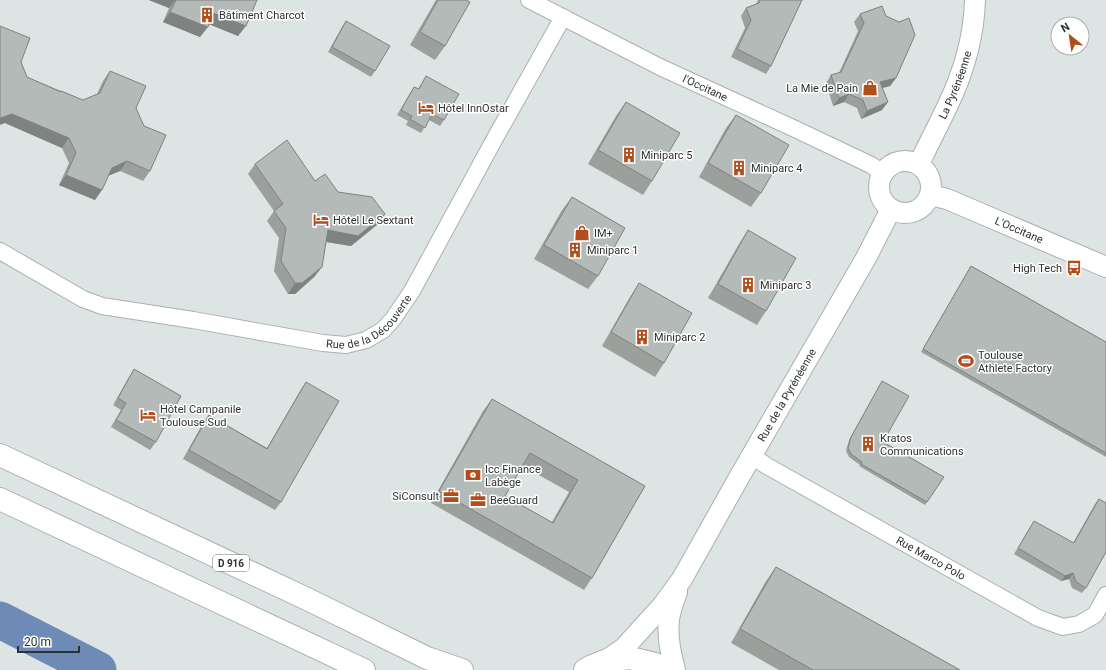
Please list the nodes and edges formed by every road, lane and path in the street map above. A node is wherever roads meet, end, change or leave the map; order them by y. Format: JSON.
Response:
{"nodes":[{"id":1,"x":529,"y":0,"type":"edge"},
{"id":2,"x":975,"y":0,"type":"edge"},
{"id":3,"x":564,"y":17,"type":"junction"},
{"id":4,"x":919,"y":164,"type":"junction"},
{"id":5,"x":883,"y":173,"type":"junction"},
{"id":6,"x":931,"y":195,"type":"junction"},
{"id":7,"x":891,"y":209,"type":"junction"},
{"id":8,"x":0,"y":252,"type":"edge"},
{"id":9,"x":1106,"y":267,"type":"edge"},
{"id":10,"x":0,"y":455,"type":"edge"},
{"id":11,"x":752,"y":456,"type":"junction"},
{"id":12,"x":0,"y":499,"type":"edge"},
{"id":13,"x":682,"y":579,"type":"junction"},
{"id":14,"x":1106,"y":595,"type":"edge"},
{"id":15,"x":605,"y":661,"type":"junction"},
{"id":16,"x":364,"y":670,"type":"edge"},
{"id":17,"x":462,"y":670,"type":"edge"},
{"id":18,"x":585,"y":670,"type":"edge"},
{"id":19,"x":666,"y":670,"type":"edge"},
{"id":20,"x":675,"y":670,"type":"edge"}],
"edges":[{"from":1,"to":3,"type":"street","name":"l'Occitane"},
{"from":2,"to":4,"type":"street","name":"La Pyrénéenne"},
{"from":3,"to":5,"type":"street","name":"l'Occitane"},
{"from":3,"to":8,"type":"street","name":"Rue de la Découverte"},
{"from":4,"to":5,"type":"street"},
{"from":4,"to":6,"type":"street"},
{"from":5,"to":7,"type":"street"},
{"from":6,"to":7,"type":"street"},
{"from":6,"to":9,"type":"street","name":"L'Occitane"},
{"from":7,"to":11,"type":"street","name":"Rue de la Pyrénéenne"},
{"from":10,"to":17,"type":"main road","number":"D 916"},
{"from":11,"to":13,"type":"street","name":"Rue de la Pyrénéenne"},
{"from":11,"to":14,"type":"street","name":"Rue Marco Polo"},
{"from":12,"to":16,"type":"main road"},
{"from":13,"to":15,"type":"street","name":"Rue de la Pyrénéenne"},
{"from":13,"to":20,"type":"street","name":"Rue de la Pyrénéenne"},
{"from":15,"to":18,"type":"main road"},
{"from":15,"to":19,"type":"main road"}]}
